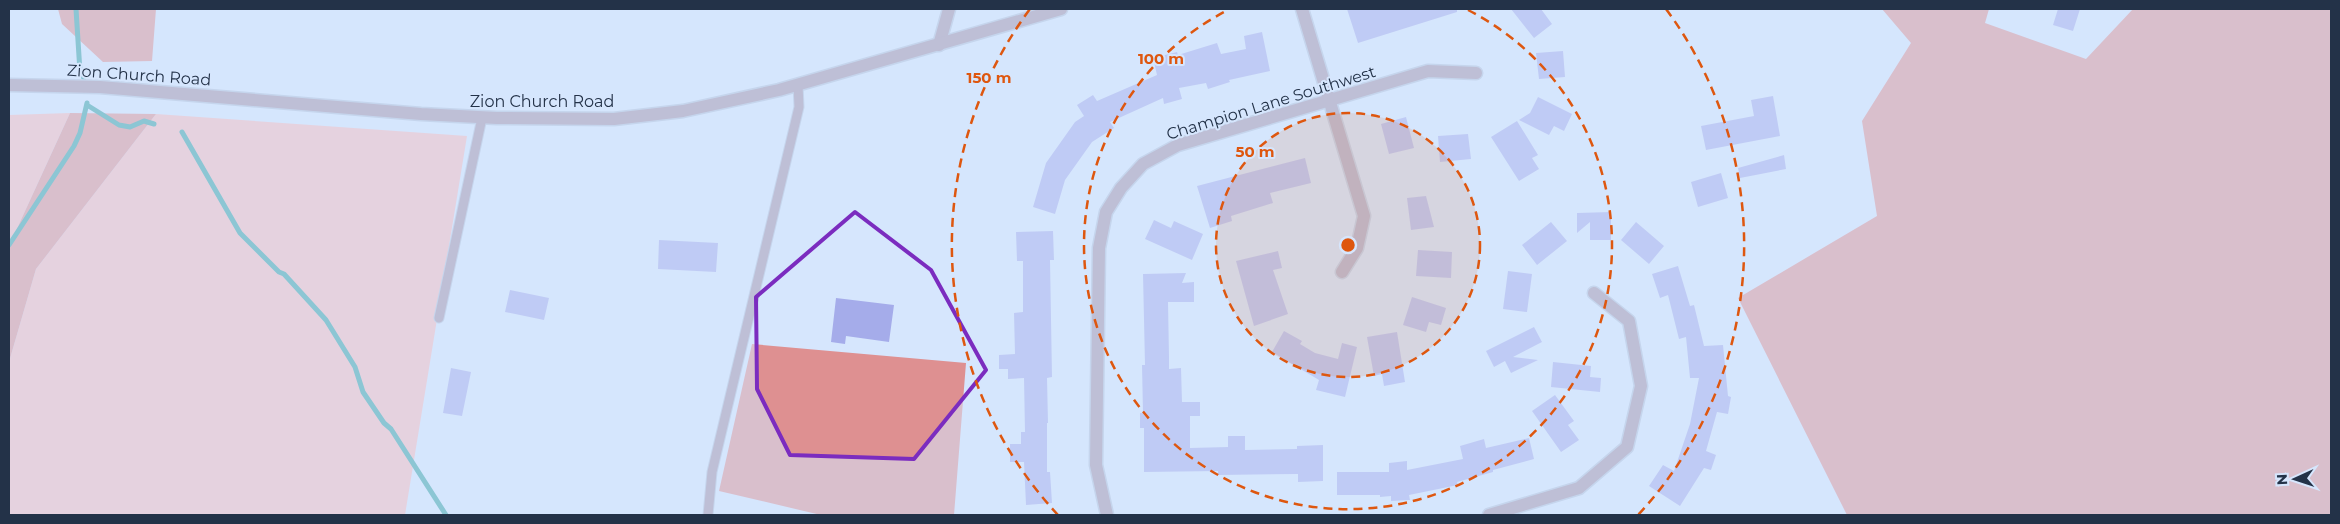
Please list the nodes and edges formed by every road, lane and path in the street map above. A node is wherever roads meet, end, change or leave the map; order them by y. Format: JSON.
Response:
{"nodes":[{"id":1,"x":949,"y":9,"type":"edge"},
{"id":2,"x":1061,"y":9,"type":"edge"},
{"id":3,"x":1302,"y":9,"type":"edge"},
{"id":4,"x":939,"y":45,"type":"junction"},
{"id":5,"x":1476,"y":73,"type":"dead end"},
{"id":6,"x":9,"y":85,"type":"edge"},
{"id":7,"x":798,"y":85,"type":"junction"},
{"id":8,"x":1329,"y":101,"type":"junction"},
{"id":9,"x":482,"y":118,"type":"junction"},
{"id":10,"x":1342,"y":272,"type":"dead end"},
{"id":11,"x":1594,"y":293,"type":"dead end"},
{"id":12,"x":439,"y":318,"type":"dead end"},
{"id":13,"x":708,"y":515,"type":"edge"},
{"id":14,"x":1107,"y":515,"type":"edge"},
{"id":15,"x":1489,"y":515,"type":"edge"}],
"edges":[{"from":1,"to":4,"type":"street"},
{"from":2,"to":4,"type":"street","name":"Zion Church Road"},
{"from":3,"to":8,"type":"street"},
{"from":4,"to":7,"type":"street","name":"Zion Church Road"},
{"from":5,"to":8,"type":"street","name":"Champion Lane Southwest"},
{"from":6,"to":9,"type":"street","name":"Zion Church Road"},
{"from":7,"to":9,"type":"street","name":"Zion Church Road"},
{"from":7,"to":13,"type":"lane"},
{"from":8,"to":10,"type":"street"},
{"from":8,"to":14,"type":"street","name":"Champion Lane Southwest"},
{"from":9,"to":12,"type":"lane"},
{"from":11,"to":15,"type":"street"}]}
